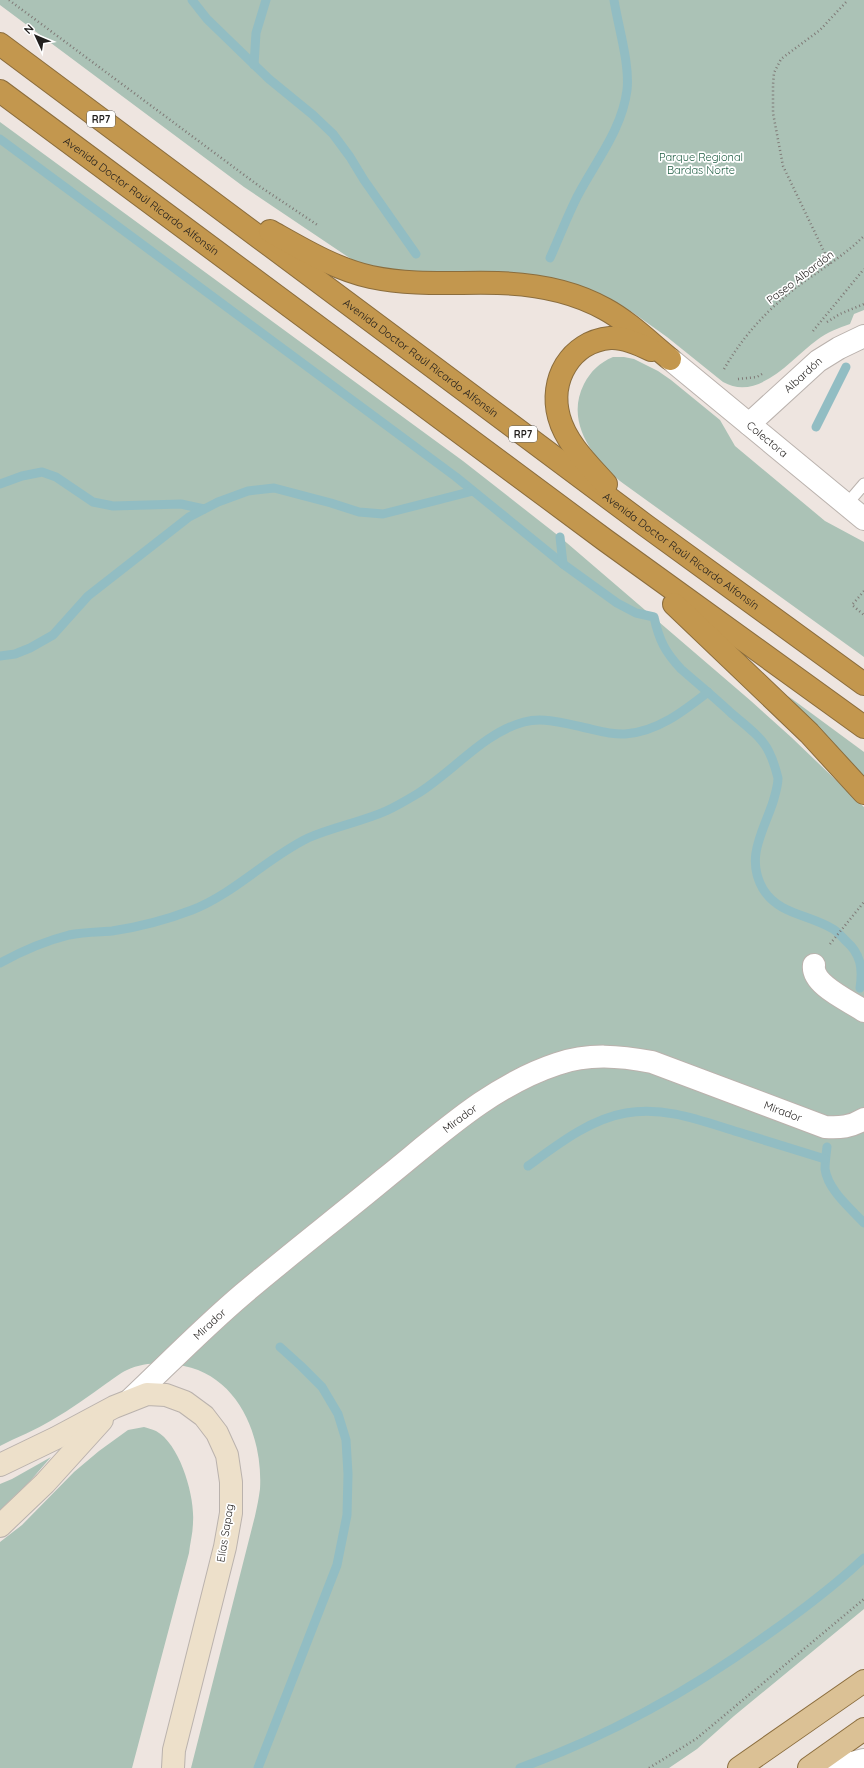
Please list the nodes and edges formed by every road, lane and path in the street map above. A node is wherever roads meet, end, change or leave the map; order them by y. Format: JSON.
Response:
{"nodes":[{"id":1,"x":9,"y":0,"type":"edge"},
{"id":2,"x":848,"y":0,"type":"edge"},
{"id":3,"x":0,"y":44,"type":"edge"},
{"id":4,"x":0,"y":91,"type":"edge"},
{"id":5,"x":202,"y":194,"type":"junction"},
{"id":6,"x":322,"y":228,"type":"dead end"},
{"id":7,"x":864,"y":236,"type":"edge"},
{"id":8,"x":830,"y":264,"type":"junction"},
{"id":9,"x":864,"y":269,"type":"edge"},
{"id":10,"x":809,"y":336,"type":"dead end"},
{"id":11,"x":864,"y":336,"type":"edge"},
{"id":12,"x":670,"y":359,"type":"junction"},
{"id":13,"x":722,"y":373,"type":"dead end"},
{"id":14,"x":749,"y":424,"type":"junction"},
{"id":15,"x":864,"y":484,"type":"edge"},
{"id":16,"x":846,"y":505,"type":"junction"},
{"id":17,"x":864,"y":519,"type":"edge"},
{"id":18,"x":645,"y":525,"type":"junction"},
{"id":19,"x":606,"y":540,"type":"junction"},
{"id":20,"x":864,"y":591,"type":"edge"},
{"id":21,"x":864,"y":615,"type":"edge"},
{"id":22,"x":855,"y":675,"type":"edge"},
{"id":23,"x":864,"y":684,"type":"edge"},
{"id":24,"x":864,"y":727,"type":"edge"},
{"id":25,"x":864,"y":793,"type":"edge"},
{"id":26,"x":864,"y":902,"type":"edge"},
{"id":27,"x":814,"y":965,"type":"joint"},
{"id":28,"x":864,"y":1011,"type":"edge"},
{"id":29,"x":864,"y":1119,"type":"edge"},
{"id":30,"x":122,"y":1404,"type":"junction"},
{"id":31,"x":0,"y":1465,"type":"edge"},
{"id":32,"x":0,"y":1526,"type":"edge"},
{"id":33,"x":864,"y":1599,"type":"edge"},
{"id":34,"x":864,"y":1681,"type":"edge"},
{"id":35,"x":864,"y":1729,"type":"edge"},
{"id":36,"x":864,"y":1760,"type":"edge"},
{"id":37,"x":171,"y":1762,"type":"edge"},
{"id":38,"x":649,"y":1768,"type":"edge"},
{"id":39,"x":739,"y":1768,"type":"edge"},
{"id":40,"x":809,"y":1768,"type":"edge"},
{"id":41,"x":832,"y":1768,"type":"edge"}],
"edges":[{"from":1,"to":6,"type":"path"},
{"from":2,"to":8,"type":"path"},
{"from":3,"to":5,"type":"highway","name":"Avenida Doctor Raúl Ricardo Alfonsín","number":"RP7"},
{"from":4,"to":19,"type":"highway","name":"Avenida Doctor Raúl Ricardo Alfonsín"},
{"from":5,"to":12,"type":"highway"},
{"from":5,"to":18,"type":"highway","name":"Avenida Doctor Raúl Ricardo Alfonsín","number":"RP7"},
{"from":7,"to":8,"type":"path","name":"Paseo Albardón"},
{"from":8,"to":13,"type":"path","name":"Paseo Albardón"},
{"from":9,"to":10,"type":"path"},
{"from":11,"to":14,"type":"street","name":"Albardón"},
{"from":12,"to":14,"type":"street","name":"Colectora"},
{"from":12,"to":18,"type":"highway"},
{"from":14,"to":16,"type":"street","name":"Colectora"},
{"from":15,"to":16,"type":"lane"},
{"from":16,"to":17,"type":"street","name":"Colectora"},
{"from":18,"to":22,"type":"highway","name":"Avenida Doctor Raúl Ricardo Alfonsín","number":"RP7"},
{"from":19,"to":24,"type":"highway","name":"Avenida Doctor Raúl Ricardo Alfonsín"},
{"from":19,"to":25,"type":"highway"},
{"from":20,"to":21,"type":"path"},
{"from":22,"to":23,"type":"highway","name":"Avenida Doctor Raúl Ricardo Alfonsín","number":"RP7"},
{"from":26,"to":27,"type":"path"},
{"from":27,"to":28,"type":"street"},
{"from":29,"to":30,"type":"street","name":"Mirador"},
{"from":30,"to":31,"type":"main road","name":"Elías Sapag"},
{"from":30,"to":32,"type":"main road"},
{"from":30,"to":37,"type":"main road","name":"Elías Sapag"},
{"from":33,"to":38,"type":"path"},
{"from":34,"to":39,"type":"main road"},
{"from":35,"to":40,"type":"main road"},
{"from":36,"to":41,"type":"street"}]}
